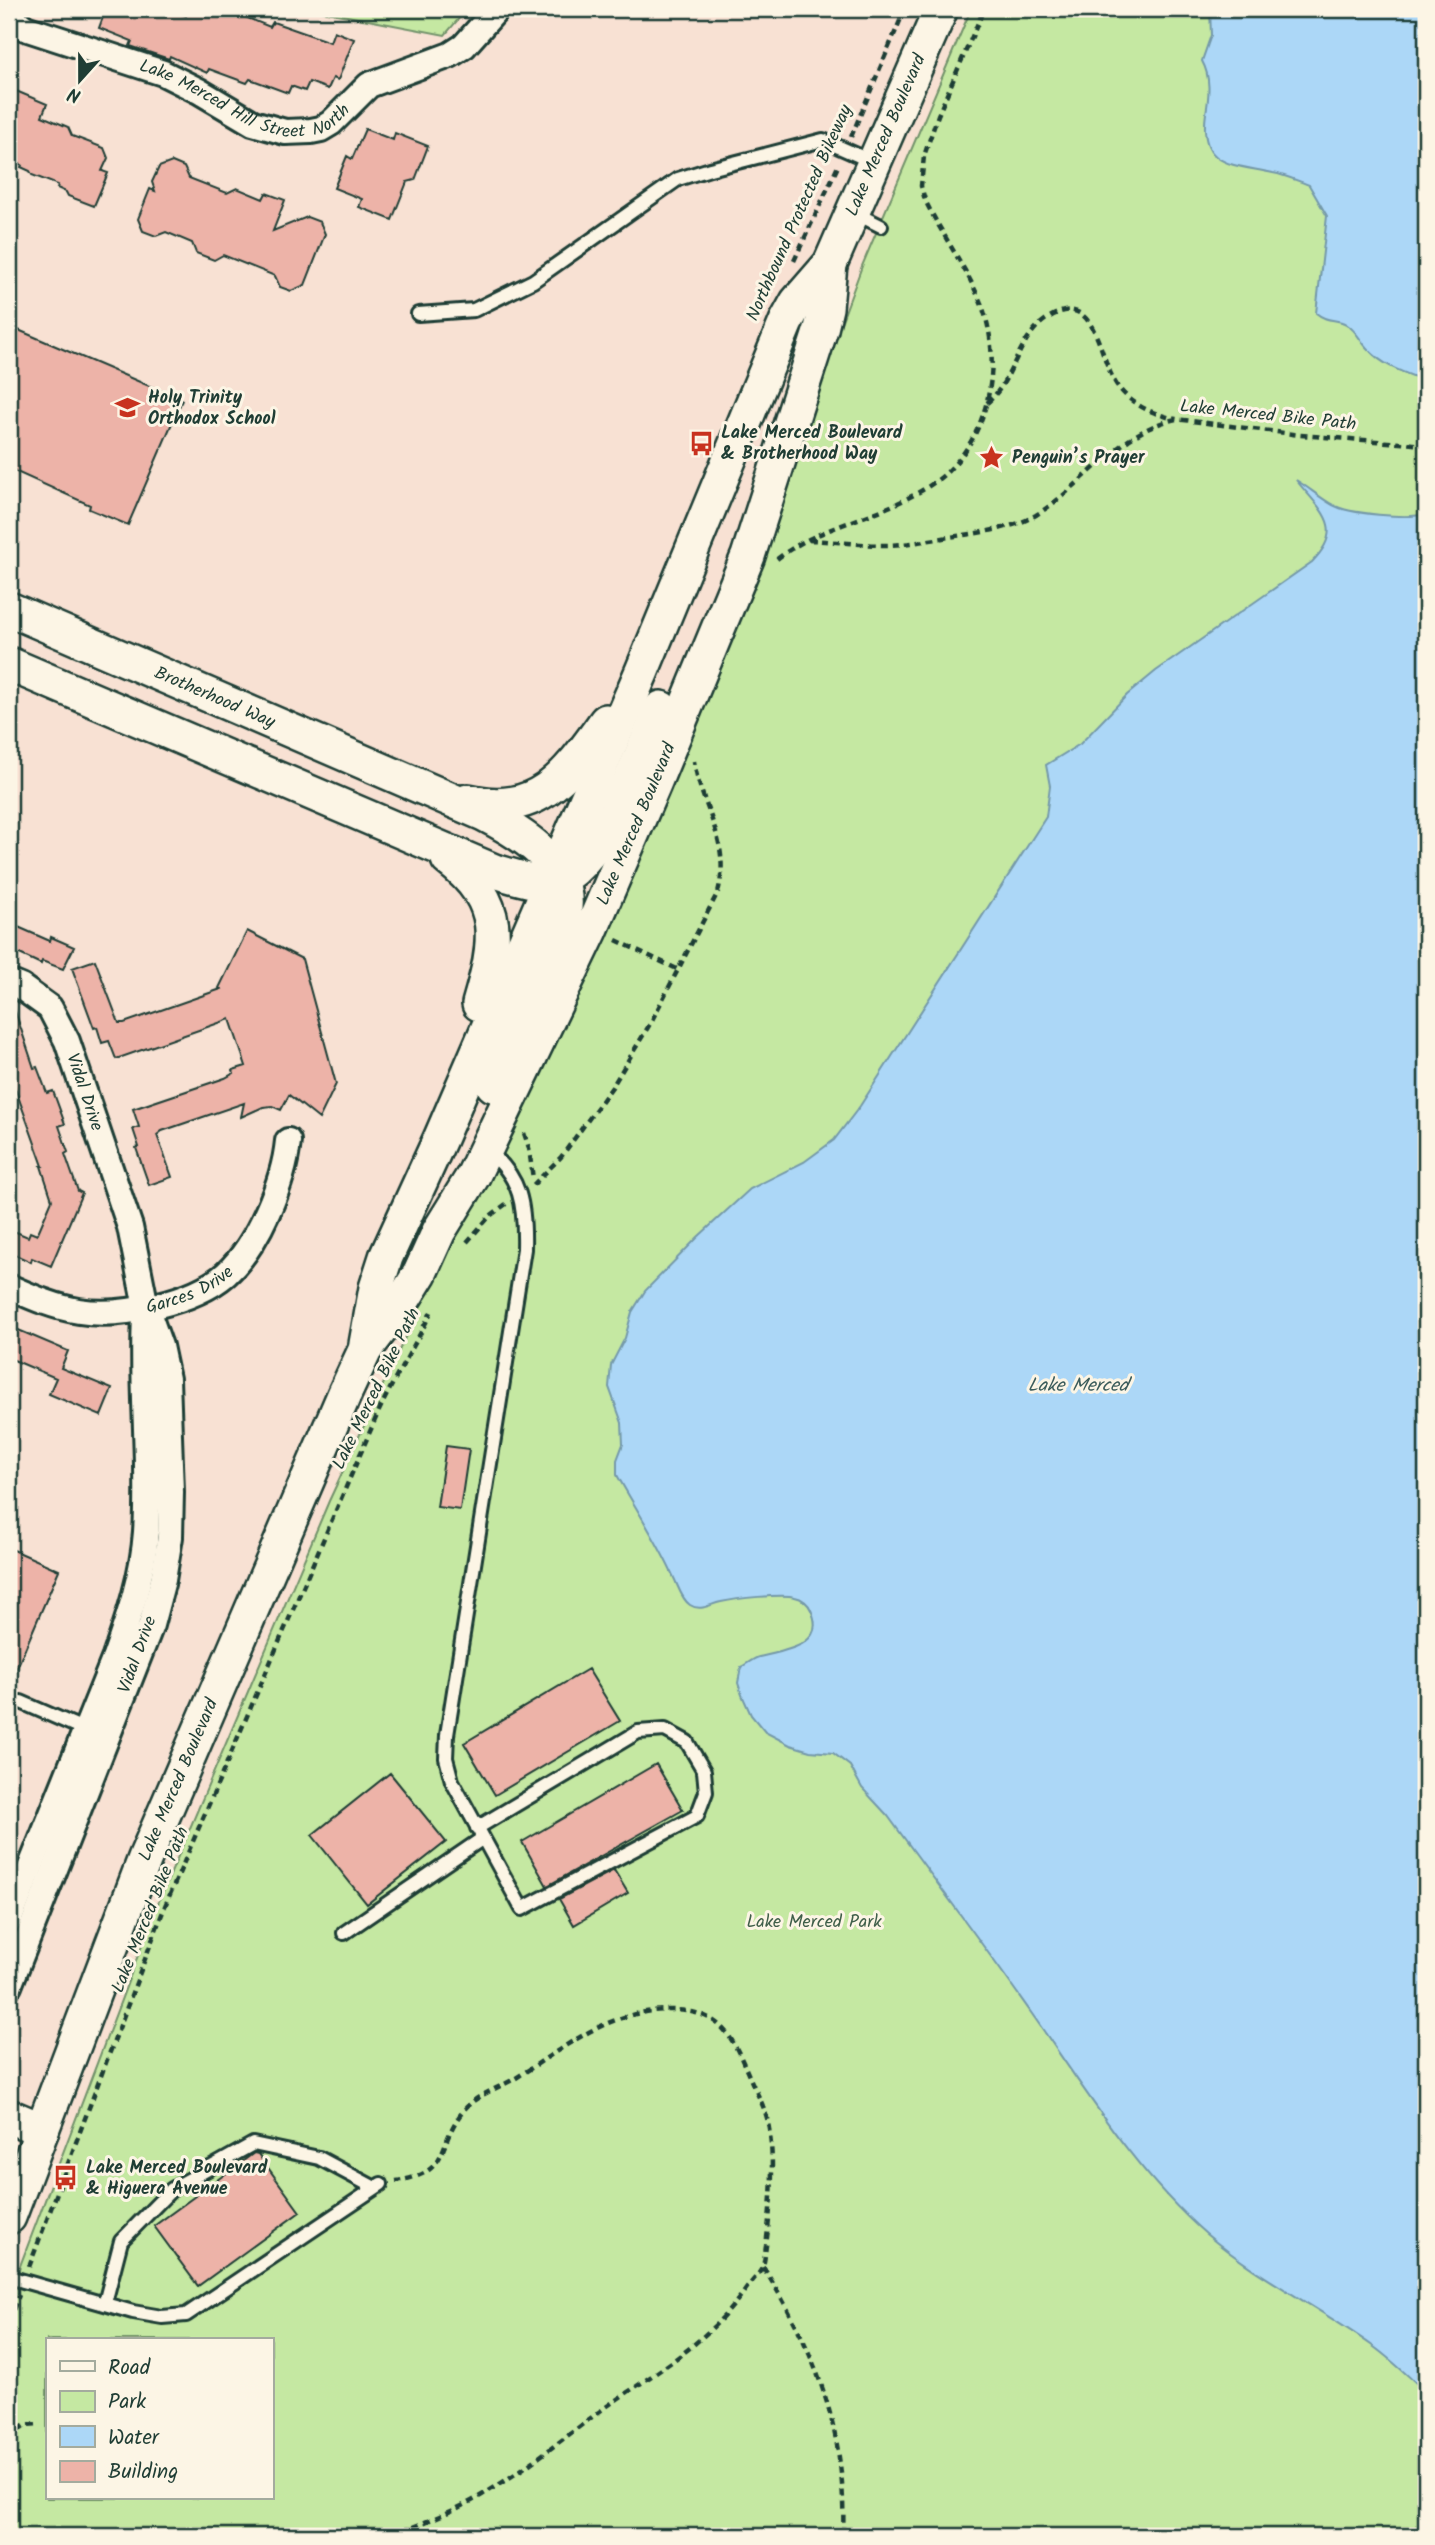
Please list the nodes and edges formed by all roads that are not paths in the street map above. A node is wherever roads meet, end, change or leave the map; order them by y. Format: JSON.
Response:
{"nodes":[{"id":1,"x":497,"y":9,"type":"edge"},
{"id":2,"x":941,"y":9,"type":"edge"},
{"id":3,"x":9,"y":15,"type":"edge"},
{"id":4,"x":860,"y":156,"type":"junction"},
{"id":5,"x":830,"y":264,"type":"junction"},
{"id":6,"x":418,"y":314,"type":"dead end"},
{"id":7,"x":821,"y":329,"type":"junction"},
{"id":8,"x":9,"y":609,"type":"edge"},
{"id":9,"x":9,"y":664,"type":"edge"},
{"id":10,"x":642,"y":671,"type":"junction"},
{"id":11,"x":422,"y":787,"type":"junction"},
{"id":12,"x":403,"y":833,"type":"junction"},
{"id":13,"x":556,"y":876,"type":"junction"},
{"id":14,"x":9,"y":982,"type":"edge"},
{"id":15,"x":440,"y":1139,"type":"junction"},
{"id":16,"x":288,"y":1141,"type":"dead end"},
{"id":17,"x":485,"y":1150,"type":"junction"},
{"id":18,"x":452,"y":1238,"type":"junction"},
{"id":19,"x":9,"y":1287,"type":"edge"},
{"id":20,"x":146,"y":1307,"type":"junction"},
{"id":21,"x":365,"y":1350,"type":"junction"},
{"id":22,"x":21,"y":1702,"type":"dead end"},
{"id":23,"x":95,"y":1734,"type":"junction"},
{"id":24,"x":480,"y":1833,"type":"junction"},
{"id":25,"x":9,"y":1921,"type":"edge"},
{"id":26,"x":344,"y":1933,"type":"dead end"},
{"id":27,"x":9,"y":1986,"type":"edge"},
{"id":28,"x":9,"y":2116,"type":"edge"},
{"id":29,"x":42,"y":2130,"type":"junction"},
{"id":30,"x":9,"y":2217,"type":"edge"},
{"id":31,"x":9,"y":2277,"type":"edge"},
{"id":32,"x":105,"y":2303,"type":"junction"}],
"edges":[{"from":1,"to":3,"type":"street","name":"Lake Merced Hill Street North"},
{"from":2,"to":4,"type":"main road","name":"Lake Merced Boulevard"},
{"from":4,"to":5,"type":"main road","name":"Lake Merced Boulevard"},
{"from":4,"to":6,"type":"lane"},
{"from":5,"to":7,"type":"main road","name":"Lake Merced Boulevard"},
{"from":5,"to":10,"type":"main road","name":"Lake Merced Boulevard"},
{"from":7,"to":13,"type":"main road"},
{"from":7,"to":17,"type":"main road","name":"Lake Merced Boulevard"},
{"from":8,"to":11,"type":"main road","name":"Brotherhood Way"},
{"from":9,"to":12,"type":"main road"},
{"from":10,"to":11,"type":"main road"},
{"from":10,"to":13,"type":"main road","name":"Lake Merced Boulevard"},
{"from":11,"to":13,"type":"main road"},
{"from":12,"to":13,"type":"main road"},
{"from":12,"to":15,"type":"main road"},
{"from":13,"to":15,"type":"main road","name":"Lake Merced Boulevard"},
{"from":13,"to":18,"type":"main road"},
{"from":14,"to":20,"type":"street","name":"Vidal Drive"},
{"from":15,"to":21,"type":"main road","name":"Lake Merced Boulevard"},
{"from":16,"to":20,"type":"street","name":"Garces Drive"},
{"from":17,"to":18,"type":"main road","name":"Lake Merced Boulevard"},
{"from":17,"to":24,"type":"lane"},
{"from":18,"to":21,"type":"main road","name":"Lake Merced Boulevard"},
{"from":19,"to":20,"type":"street","name":"Garces Drive"},
{"from":20,"to":23,"type":"street","name":"Vidal Drive"},
{"from":21,"to":29,"type":"main road","name":"Lake Merced Boulevard"},
{"from":22,"to":23,"type":"lane"},
{"from":23,"to":25,"type":"street","name":"Vidal Drive"},
{"from":23,"to":27,"type":"street","name":"Vidal Drive"},
{"from":24,"to":24,"type":"lane"},
{"from":24,"to":26,"type":"lane"},
{"from":28,"to":29,"type":"main road"},
{"from":29,"to":30,"type":"main road","name":"Lake Merced Boulevard"},
{"from":31,"to":32,"type":"lane"},
{"from":32,"to":32,"type":"lane"}]}
